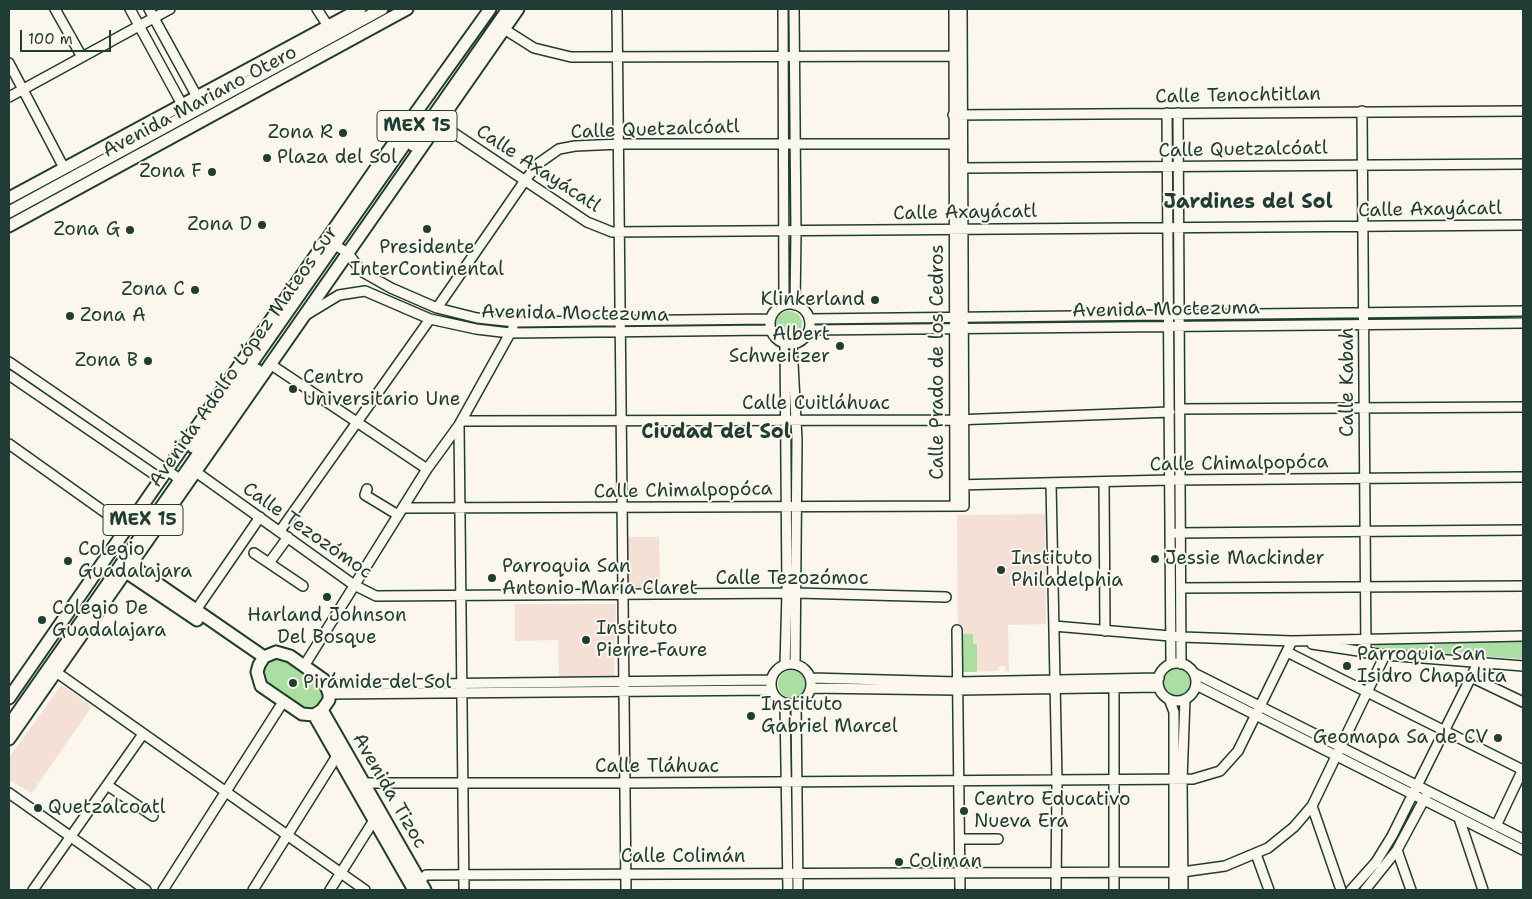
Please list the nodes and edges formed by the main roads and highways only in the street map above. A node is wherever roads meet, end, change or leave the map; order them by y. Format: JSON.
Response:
{"nodes":[{"id":1,"x":360,"y":9,"type":"edge"},
{"id":2,"x":371,"y":9,"type":"edge"},
{"id":3,"x":382,"y":9,"type":"edge"},
{"id":4,"x":390,"y":9,"type":"edge"},
{"id":5,"x":408,"y":9,"type":"edge"},
{"id":6,"x":490,"y":9,"type":"edge"},
{"id":7,"x":501,"y":9,"type":"edge"},
{"id":8,"x":508,"y":9,"type":"edge"},
{"id":9,"x":518,"y":9,"type":"edge"},
{"id":10,"x":386,"y":20,"type":"junction"},
{"id":11,"x":353,"y":24,"type":"junction"},
{"id":12,"x":278,"y":65,"type":"junction"},
{"id":13,"x":253,"y":66,"type":"junction"},
{"id":14,"x":200,"y":102,"type":"junction"},
{"id":15,"x":185,"y":109,"type":"junction"},
{"id":16,"x":28,"y":188,"type":"junction"},
{"id":17,"x":43,"y":193,"type":"junction"},
{"id":18,"x":9,"y":198,"type":"edge"},
{"id":19,"x":9,"y":212,"type":"edge"},
{"id":20,"x":9,"y":226,"type":"edge"},
{"id":21,"x":337,"y":247,"type":"junction"},
{"id":22,"x":174,"y":478,"type":"junction"},
{"id":23,"x":118,"y":562,"type":"junction"},
{"id":24,"x":183,"y":606,"type":"junction"},
{"id":25,"x":262,"y":660,"type":"junction"},
{"id":26,"x":9,"y":698,"type":"edge"},
{"id":27,"x":9,"y":712,"type":"edge"},
{"id":28,"x":318,"y":712,"type":"junction"},
{"id":29,"x":9,"y":724,"type":"edge"},
{"id":30,"x":9,"y":739,"type":"edge"},
{"id":31,"x":415,"y":887,"type":"edge"},
{"id":32,"x":425,"y":890,"type":"edge"}],
"edges":[{"from":1,"to":13,"type":"main road","name":"Avenida Mariano Otero"},
{"from":2,"to":11,"type":"main road"},
{"from":3,"to":11,"type":"main road","name":"Avenida Mariano Otero"},
{"from":4,"to":10,"type":"main road"},
{"from":5,"to":10,"type":"main road","name":"Avenida Mariano Otero"},
{"from":6,"to":21,"type":"main road"},
{"from":7,"to":21,"type":"main road","name":"Avenida Adolfo López Mateos Sur","number":"MEX 15"},
{"from":8,"to":21,"type":"main road","name":"Avenida Adolfo López Mateos Sur","number":"MEX 15"},
{"from":9,"to":21,"type":"main road"},
{"from":10,"to":20,"type":"main road","name":"Avenida Mariano Otero"},
{"from":11,"to":12,"type":"main road","name":"Avenida Mariano Otero"},
{"from":12,"to":13,"type":"main road"},
{"from":12,"to":14,"type":"main road","name":"Avenida Mariano Otero"},
{"from":13,"to":14,"type":"main road","name":"Avenida Mariano Otero"},
{"from":14,"to":15,"type":"main road","name":"Avenida Mariano Otero"},
{"from":15,"to":16,"type":"main road","name":"Avenida Mariano Otero"},
{"from":15,"to":17,"type":"main road","name":"Avenida Mariano Otero"},
{"from":16,"to":17,"type":"main road"},
{"from":16,"to":18,"type":"main road","name":"Avenida Mariano Otero"},
{"from":17,"to":19,"type":"main road","name":"Avenida Mariano Otero"},
{"from":21,"to":22,"type":"main road","name":"Avenida Adolfo López Mateos Sur","number":"MEX 15"},
{"from":21,"to":22,"type":"main road"},
{"from":22,"to":23,"type":"main road","name":"Avenida Adolfo López Mateos Sur","number":"MEX 15"},
{"from":22,"to":23,"type":"main road"},
{"from":23,"to":24,"type":"main road"},
{"from":23,"to":26,"type":"main road"},
{"from":23,"to":27,"type":"main road","name":"Avenida Adolfo López Mateos Sur","number":"MEX 15"},
{"from":23,"to":29,"type":"main road","name":"Avenida Adolfo López Mateos Sur","number":"MEX 15"},
{"from":23,"to":30,"type":"main road"},
{"from":24,"to":25,"type":"main road"},
{"from":24,"to":25,"type":"main road"},
{"from":25,"to":28,"type":"main road"},
{"from":25,"to":28,"type":"main road"},
{"from":28,"to":31,"type":"main road","name":"Avenida Tizoc"},
{"from":31,"to":32,"type":"main road","name":"Avenida Tizoc"}]}
